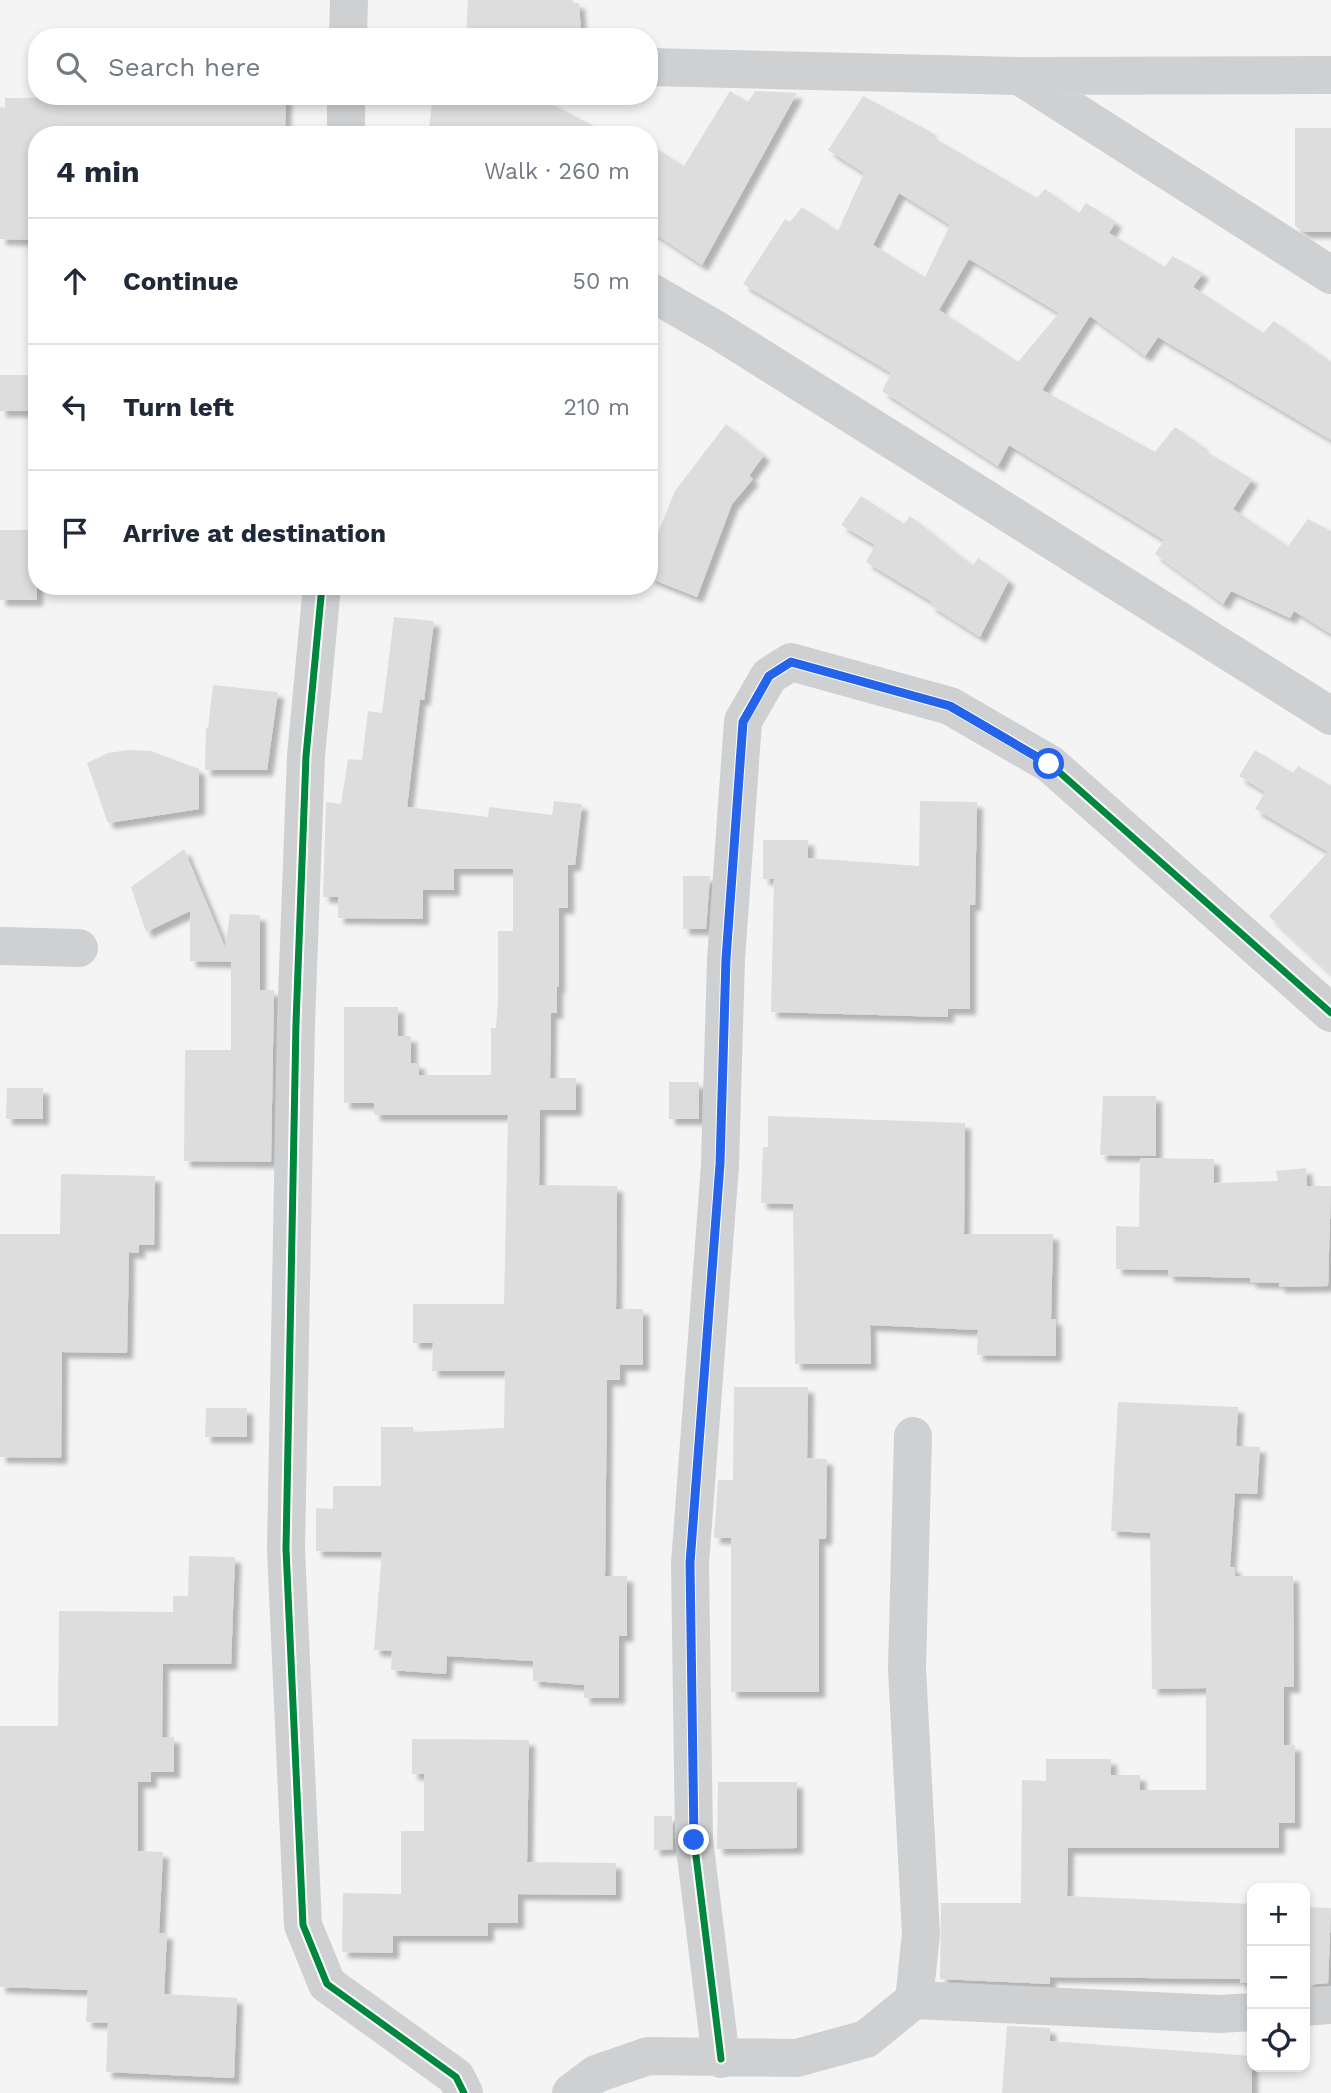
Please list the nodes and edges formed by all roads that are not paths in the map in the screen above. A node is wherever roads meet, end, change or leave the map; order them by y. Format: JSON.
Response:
{"nodes":[{"id":1,"x":349,"y":0,"type":"edge"},
{"id":2,"x":348,"y":28,"type":"edge"},
{"id":3,"x":658,"y":67,"type":"edge"},
{"id":4,"x":1331,"y":75,"type":"edge"},
{"id":5,"x":1019,"y":76,"type":"junction"},
{"id":6,"x":346,"y":105,"type":"edge"},
{"id":7,"x":346,"y":126,"type":"edge"},
{"id":8,"x":1331,"y":275,"type":"edge"},
{"id":9,"x":658,"y":296,"type":"edge"},
{"id":10,"x":321,"y":595,"type":"edge"},
{"id":11,"x":1331,"y":716,"type":"edge"},
{"id":12,"x":0,"y":946,"type":"edge"},
{"id":13,"x":79,"y":948,"type":"dead end"},
{"id":14,"x":1331,"y":1013,"type":"edge"},
{"id":15,"x":913,"y":1436,"type":"dead end"},
{"id":16,"x":914,"y":2000,"type":"junction"},
{"id":17,"x":1331,"y":2005,"type":"edge"},
{"id":18,"x":1310,"y":2007,"type":"edge"},
{"id":19,"x":1247,"y":2012,"type":"edge"},
{"id":20,"x":721,"y":2059,"type":"junction"},
{"id":21,"x":464,"y":2093,"type":"edge"},
{"id":22,"x":571,"y":2093,"type":"edge"}],
"edges":[{"from":1,"to":2,"type":"street"},
{"from":3,"to":5,"type":"street"},
{"from":4,"to":5,"type":"street"},
{"from":5,"to":8,"type":"street"},
{"from":6,"to":7,"type":"street"},
{"from":9,"to":11,"type":"street"},
{"from":10,"to":21,"type":"street"},
{"from":12,"to":13,"type":"street"},
{"from":14,"to":20,"type":"street"},
{"from":15,"to":16,"type":"street"},
{"from":16,"to":19,"type":"street"},
{"from":16,"to":20,"type":"street"},
{"from":17,"to":18,"type":"street"},
{"from":20,"to":22,"type":"street"}]}
